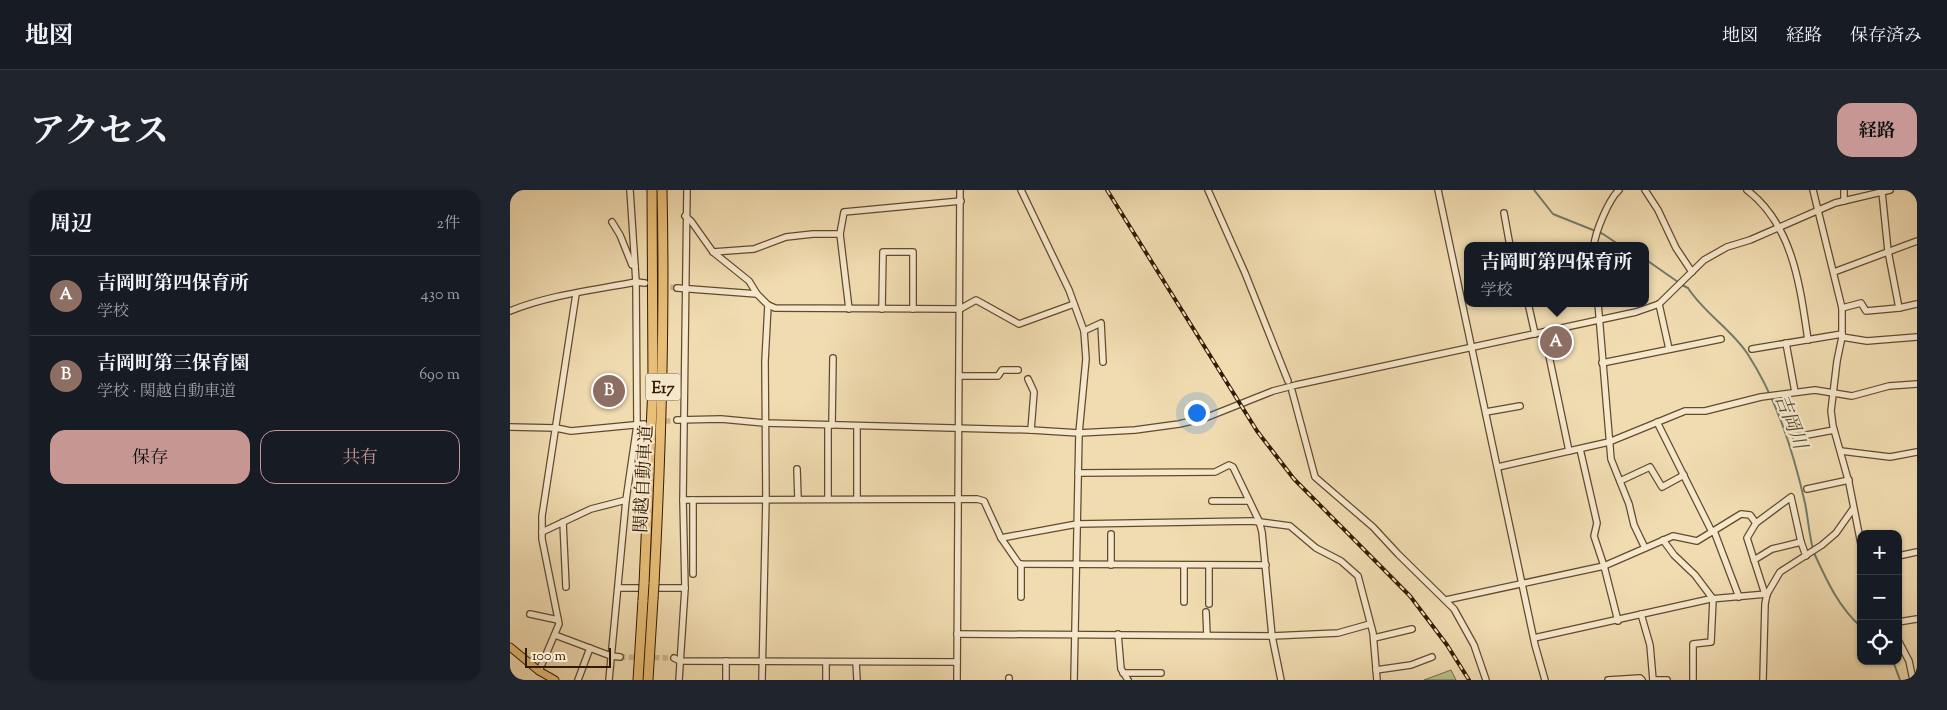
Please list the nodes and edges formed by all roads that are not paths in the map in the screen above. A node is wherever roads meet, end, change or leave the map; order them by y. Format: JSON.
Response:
{"nodes":[{"id":1,"x":630,"y":190,"type":"edge"},
{"id":2,"x":652,"y":190,"type":"edge"},
{"id":3,"x":662,"y":190,"type":"edge"},
{"id":4,"x":687,"y":190,"type":"edge"},
{"id":5,"x":960,"y":190,"type":"edge"},
{"id":6,"x":1021,"y":190,"type":"edge"},
{"id":7,"x":1208,"y":190,"type":"edge"},
{"id":8,"x":1438,"y":190,"type":"edge"},
{"id":9,"x":1610,"y":190,"type":"edge"},
{"id":10,"x":1644,"y":190,"type":"edge"},
{"id":11,"x":1747,"y":190,"type":"edge"},
{"id":12,"x":1813,"y":190,"type":"edge"},
{"id":13,"x":1844,"y":190,"type":"edge"},
{"id":14,"x":1890,"y":190,"type":"edge"},
{"id":15,"x":1618,"y":191,"type":"edge"},
{"id":16,"x":1882,"y":192,"type":"junction"},
{"id":17,"x":960,"y":201,"type":"junction"},
{"id":18,"x":1844,"y":201,"type":"junction"},
{"id":19,"x":1818,"y":210,"type":"junction"},
{"id":20,"x":1504,"y":213,"type":"dead end"},
{"id":21,"x":685,"y":216,"type":"junction"},
{"id":22,"x":612,"y":222,"type":"dead end"},
{"id":23,"x":1780,"y":228,"type":"junction"},
{"id":24,"x":840,"y":234,"type":"junction"},
{"id":25,"x":1917,"y":241,"type":"edge"},
{"id":26,"x":1509,"y":242,"type":"edge"},
{"id":27,"x":1595,"y":242,"type":"edge"},
{"id":28,"x":1888,"y":251,"type":"junction"},
{"id":29,"x":714,"y":252,"type":"junction"},
{"id":30,"x":635,"y":266,"type":"junction"},
{"id":31,"x":1834,"y":272,"type":"junction"},
{"id":32,"x":1689,"y":275,"type":"junction"},
{"id":33,"x":636,"y":282,"type":"junction"},
{"id":34,"x":645,"y":283,"type":"tunnel mouth"},
{"id":35,"x":677,"y":288,"type":"tunnel mouth"},
{"id":36,"x":685,"y":290,"type":"junction"},
{"id":37,"x":576,"y":294,"type":"junction"},
{"id":38,"x":757,"y":294,"type":"junction"},
{"id":39,"x":1074,"y":304,"type":"junction"},
{"id":40,"x":1659,"y":304,"type":"junction"},
{"id":41,"x":1917,"y":304,"type":"edge"},
{"id":42,"x":768,"y":305,"type":"junction"},
{"id":43,"x":1529,"y":307,"type":"edge"},
{"id":44,"x":1598,"y":307,"type":"edge"},
{"id":45,"x":1842,"y":308,"type":"junction"},
{"id":46,"x":1899,"y":308,"type":"junction"},
{"id":47,"x":849,"y":309,"type":"junction"},
{"id":48,"x":882,"y":309,"type":"junction"},
{"id":49,"x":913,"y":309,"type":"junction"},
{"id":50,"x":960,"y":309,"type":"junction"},
{"id":51,"x":510,"y":311,"type":"edge"},
{"id":52,"x":1599,"y":321,"type":"junction"},
{"id":53,"x":1084,"y":330,"type":"junction"},
{"id":54,"x":1544,"y":332,"type":"junction"},
{"id":55,"x":1535,"y":334,"type":"junction"},
{"id":56,"x":1842,"y":335,"type":"junction"},
{"id":57,"x":1917,"y":337,"type":"edge"},
{"id":58,"x":1721,"y":338,"type":"dead end"},
{"id":59,"x":1808,"y":340,"type":"junction"},
{"id":60,"x":1786,"y":344,"type":"junction"},
{"id":61,"x":1472,"y":346,"type":"junction"},
{"id":62,"x":1669,"y":349,"type":"junction"},
{"id":63,"x":1752,"y":350,"type":"dead end"},
{"id":64,"x":833,"y":358,"type":"dead end"},
{"id":65,"x":1103,"y":362,"type":"dead end"},
{"id":66,"x":1602,"y":363,"type":"junction"},
{"id":67,"x":1018,"y":370,"type":"dead end"},
{"id":68,"x":959,"y":376,"type":"junction"},
{"id":69,"x":1028,"y":379,"type":"dead end"},
{"id":70,"x":1288,"y":381,"type":"dead end"},
{"id":71,"x":1917,"y":384,"type":"edge"},
{"id":72,"x":1292,"y":391,"type":"dead end"},
{"id":73,"x":1795,"y":392,"type":"junction"},
{"id":74,"x":1832,"y":393,"type":"junction"},
{"id":75,"x":1520,"y":406,"type":"dead end"},
{"id":76,"x":1486,"y":412,"type":"junction"},
{"id":77,"x":684,"y":419,"type":"junction"},
{"id":78,"x":677,"y":420,"type":"tunnel mouth"},
{"id":79,"x":1657,"y":422,"type":"junction"},
{"id":80,"x":765,"y":423,"type":"junction"},
{"id":81,"x":640,"y":424,"type":"junction"},
{"id":82,"x":830,"y":425,"type":"junction"},
{"id":83,"x":857,"y":426,"type":"junction"},
{"id":84,"x":510,"y":427,"type":"edge"},
{"id":85,"x":556,"y":428,"type":"junction"},
{"id":86,"x":958,"y":428,"type":"junction"},
{"id":87,"x":1030,"y":430,"type":"junction"},
{"id":88,"x":1834,"y":430,"type":"junction"},
{"id":89,"x":1079,"y":433,"type":"junction"},
{"id":90,"x":1796,"y":437,"type":"dead end"},
{"id":91,"x":1609,"y":442,"type":"junction"},
{"id":92,"x":1580,"y":449,"type":"junction"},
{"id":93,"x":1569,"y":451,"type":"junction"},
{"id":94,"x":1841,"y":451,"type":"junction"},
{"id":95,"x":1917,"y":452,"type":"edge"},
{"id":96,"x":1498,"y":467,"type":"junction"},
{"id":97,"x":798,"y":469,"type":"dead end"},
{"id":98,"x":1078,"y":473,"type":"junction"},
{"id":99,"x":1684,"y":475,"type":"junction"},
{"id":100,"x":1849,"y":480,"type":"junction"},
{"id":101,"x":1620,"y":481,"type":"junction"},
{"id":102,"x":1807,"y":488,"type":"dead end"},
{"id":103,"x":766,"y":498,"type":"junction"},
{"id":104,"x":798,"y":499,"type":"junction"},
{"id":105,"x":828,"y":499,"type":"junction"},
{"id":106,"x":857,"y":499,"type":"junction"},
{"id":107,"x":626,"y":500,"type":"junction"},
{"id":108,"x":683,"y":500,"type":"junction"},
{"id":109,"x":693,"y":500,"type":"junction"},
{"id":110,"x":958,"y":500,"type":"junction"},
{"id":111,"x":1250,"y":500,"type":"junction"},
{"id":112,"x":1212,"y":501,"type":"dead end"},
{"id":113,"x":1853,"y":509,"type":"junction"},
{"id":114,"x":1258,"y":521,"type":"junction"},
{"id":115,"x":563,"y":522,"type":"junction"},
{"id":116,"x":1756,"y":523,"type":"junction"},
{"id":117,"x":1077,"y":524,"type":"junction"},
{"id":118,"x":1858,"y":530,"type":"edge"},
{"id":119,"x":542,"y":532,"type":"junction"},
{"id":120,"x":1713,"y":532,"type":"junction"},
{"id":121,"x":1111,"y":534,"type":"dead end"},
{"id":122,"x":1001,"y":538,"type":"junction"},
{"id":123,"x":1663,"y":540,"type":"junction"},
{"id":124,"x":1801,"y":542,"type":"junction"},
{"id":125,"x":1645,"y":548,"type":"junction"},
{"id":126,"x":1917,"y":552,"type":"edge"},
{"id":127,"x":1807,"y":555,"type":"junction"},
{"id":128,"x":1902,"y":555,"type":"edge"},
{"id":129,"x":1754,"y":560,"type":"junction"},
{"id":130,"x":1021,"y":564,"type":"junction"},
{"id":131,"x":1077,"y":565,"type":"junction"},
{"id":132,"x":1111,"y":565,"type":"junction"},
{"id":133,"x":1266,"y":565,"type":"junction"},
{"id":134,"x":1184,"y":566,"type":"junction"},
{"id":135,"x":1209,"y":566,"type":"junction"},
{"id":136,"x":1604,"y":566,"type":"junction"},
{"id":137,"x":693,"y":574,"type":"dead end"},
{"id":138,"x":1522,"y":584,"type":"junction"},
{"id":139,"x":566,"y":587,"type":"dead end"},
{"id":140,"x":618,"y":588,"type":"junction"},
{"id":141,"x":685,"y":588,"type":"junction"},
{"id":142,"x":1767,"y":594,"type":"junction"},
{"id":143,"x":1739,"y":596,"type":"junction"},
{"id":144,"x":1021,"y":597,"type":"dead end"},
{"id":145,"x":1713,"y":599,"type":"junction"},
{"id":146,"x":1446,"y":600,"type":"junction"},
{"id":147,"x":1184,"y":602,"type":"dead end"},
{"id":148,"x":1209,"y":604,"type":"dead end"},
{"id":149,"x":1206,"y":612,"type":"dead end"},
{"id":150,"x":530,"y":614,"type":"dead end"},
{"id":151,"x":1641,"y":614,"type":"junction"},
{"id":152,"x":1917,"y":619,"type":"edge"},
{"id":153,"x":558,"y":620,"type":"junction"},
{"id":154,"x":1618,"y":621,"type":"junction"},
{"id":155,"x":1902,"y":621,"type":"edge"},
{"id":156,"x":1370,"y":624,"type":"junction"},
{"id":157,"x":1412,"y":629,"type":"dead end"},
{"id":158,"x":957,"y":634,"type":"junction"},
{"id":159,"x":1118,"y":634,"type":"junction"},
{"id":160,"x":1074,"y":635,"type":"junction"},
{"id":161,"x":1207,"y":635,"type":"junction"},
{"id":162,"x":554,"y":636,"type":"junction"},
{"id":163,"x":1272,"y":636,"type":"junction"},
{"id":164,"x":1374,"y":638,"type":"junction"},
{"id":165,"x":1534,"y":638,"type":"junction"},
{"id":166,"x":510,"y":647,"type":"edge"},
{"id":167,"x":590,"y":648,"type":"junction"},
{"id":168,"x":1902,"y":648,"type":"edge"},
{"id":169,"x":611,"y":656,"type":"junction"},
{"id":170,"x":620,"y":657,"type":"tunnel mouth"},
{"id":171,"x":1432,"y":657,"type":"dead end"},
{"id":172,"x":674,"y":658,"type":"tunnel mouth"},
{"id":173,"x":680,"y":661,"type":"junction"},
{"id":174,"x":726,"y":661,"type":"junction"},
{"id":175,"x":762,"y":662,"type":"junction"},
{"id":176,"x":826,"y":662,"type":"junction"},
{"id":177,"x":856,"y":662,"type":"junction"},
{"id":178,"x":957,"y":662,"type":"junction"},
{"id":179,"x":1376,"y":670,"type":"junction"},
{"id":180,"x":539,"y":671,"type":"junction"},
{"id":181,"x":1161,"y":673,"type":"dead end"},
{"id":182,"x":1123,"y":674,"type":"junction"},
{"id":183,"x":554,"y":680,"type":"edge"},
{"id":184,"x":578,"y":680,"type":"edge"},
{"id":185,"x":609,"y":680,"type":"edge"},
{"id":186,"x":638,"y":680,"type":"edge"},
{"id":187,"x":648,"y":680,"type":"edge"},
{"id":188,"x":678,"y":680,"type":"edge"},
{"id":189,"x":726,"y":680,"type":"edge"},
{"id":190,"x":762,"y":680,"type":"edge"},
{"id":191,"x":826,"y":680,"type":"edge"},
{"id":192,"x":856,"y":680,"type":"edge"},
{"id":193,"x":957,"y":680,"type":"edge"},
{"id":194,"x":1074,"y":680,"type":"edge"},
{"id":195,"x":1128,"y":680,"type":"edge"},
{"id":196,"x":1281,"y":680,"type":"edge"},
{"id":197,"x":1377,"y":680,"type":"edge"},
{"id":198,"x":1486,"y":680,"type":"edge"},
{"id":199,"x":1545,"y":680,"type":"edge"},
{"id":200,"x":1608,"y":680,"type":"edge"},
{"id":201,"x":1642,"y":680,"type":"edge"},
{"id":202,"x":1653,"y":680,"type":"edge"},
{"id":203,"x":1667,"y":680,"type":"edge"},
{"id":204,"x":1692,"y":680,"type":"edge"},
{"id":205,"x":1763,"y":680,"type":"edge"},
{"id":206,"x":1913,"y":680,"type":"edge"}],
"edges":[{"from":1,"to":30,"type":"street"},
{"from":2,"to":186,"type":"highway","name":"関越自動車道","number":"E17","bridge":true},
{"from":3,"to":187,"type":"highway","name":"関越自動車道","number":"E17","bridge":true},
{"from":4,"to":21,"type":"street"},
{"from":5,"to":17,"type":"street"},
{"from":6,"to":39,"type":"street"},
{"from":7,"to":70,"type":"street"},
{"from":8,"to":61,"type":"street"},
{"from":9,"to":15,"type":"street"},
{"from":10,"to":32,"type":"street"},
{"from":11,"to":23,"type":"street"},
{"from":12,"to":19,"type":"street"},
{"from":13,"to":18,"type":"street"},
{"from":14,"to":16,"type":"street"},
{"from":15,"to":27,"type":"street"},
{"from":16,"to":18,"type":"street"},
{"from":16,"to":28,"type":"street"},
{"from":17,"to":24,"type":"street"},
{"from":17,"to":50,"type":"street"},
{"from":18,"to":19,"type":"street"},
{"from":19,"to":23,"type":"street"},
{"from":19,"to":31,"type":"street"},
{"from":20,"to":26,"type":"street"},
{"from":21,"to":29,"type":"street"},
{"from":21,"to":36,"type":"street"},
{"from":22,"to":30,"type":"street"},
{"from":23,"to":32,"type":"street"},
{"from":23,"to":59,"type":"street"},
{"from":24,"to":29,"type":"street"},
{"from":24,"to":47,"type":"street"},
{"from":25,"to":28,"type":"street"},
{"from":28,"to":31,"type":"street"},
{"from":28,"to":46,"type":"street"},
{"from":29,"to":38,"type":"street"},
{"from":30,"to":33,"type":"street"},
{"from":31,"to":45,"type":"street"},
{"from":32,"to":40,"type":"street"},
{"from":33,"to":34,"type":"street"},
{"from":33,"to":37,"type":"street"},
{"from":33,"to":81,"type":"street"},
{"from":35,"to":36,"type":"street"},
{"from":36,"to":38,"type":"street"},
{"from":36,"to":77,"type":"street"},
{"from":37,"to":51,"type":"street"},
{"from":37,"to":85,"type":"street"},
{"from":38,"to":42,"type":"street"},
{"from":39,"to":50,"type":"street"},
{"from":39,"to":53,"type":"street"},
{"from":40,"to":52,"type":"street"},
{"from":40,"to":62,"type":"street"},
{"from":41,"to":46,"type":"street"},
{"from":42,"to":47,"type":"street"},
{"from":42,"to":80,"type":"street"},
{"from":43,"to":55,"type":"street"},
{"from":44,"to":52,"type":"street"},
{"from":45,"to":46,"type":"street"},
{"from":45,"to":56,"type":"street"},
{"from":47,"to":48,"type":"street"},
{"from":48,"to":49,"type":"street"},
{"from":48,"to":49,"type":"street"},
{"from":49,"to":50,"type":"street"},
{"from":50,"to":68,"type":"street"},
{"from":52,"to":54,"type":"street"},
{"from":52,"to":66,"type":"street"},
{"from":53,"to":65,"type":"street"},
{"from":53,"to":89,"type":"street"},
{"from":54,"to":55,"type":"street"},
{"from":54,"to":93,"type":"street"},
{"from":55,"to":61,"type":"street"},
{"from":56,"to":57,"type":"street"},
{"from":56,"to":59,"type":"street"},
{"from":56,"to":74,"type":"street"},
{"from":58,"to":62,"type":"street"},
{"from":59,"to":60,"type":"street"},
{"from":60,"to":63,"type":"street"},
{"from":60,"to":73,"type":"street"},
{"from":61,"to":76,"type":"street"},
{"from":61,"to":89,"type":"street"},
{"from":62,"to":66,"type":"street"},
{"from":64,"to":82,"type":"street"},
{"from":66,"to":91,"type":"street"},
{"from":67,"to":68,"type":"street"},
{"from":68,"to":86,"type":"street"},
{"from":69,"to":87,"type":"street"},
{"from":71,"to":74,"type":"street"},
{"from":72,"to":146,"type":"street"},
{"from":73,"to":74,"type":"street"},
{"from":73,"to":79,"type":"street"},
{"from":74,"to":88,"type":"street"},
{"from":75,"to":76,"type":"street"},
{"from":76,"to":96,"type":"street"},
{"from":77,"to":78,"type":"street"},
{"from":77,"to":80,"type":"street"},
{"from":77,"to":108,"type":"street"},
{"from":79,"to":91,"type":"street"},
{"from":79,"to":99,"type":"street"},
{"from":80,"to":82,"type":"street"},
{"from":80,"to":103,"type":"street"},
{"from":81,"to":85,"type":"street"},
{"from":81,"to":107,"type":"street"},
{"from":82,"to":83,"type":"street"},
{"from":82,"to":105,"type":"street"},
{"from":83,"to":86,"type":"street"},
{"from":83,"to":106,"type":"street"},
{"from":84,"to":85,"type":"street"},
{"from":85,"to":119,"type":"street"},
{"from":86,"to":87,"type":"street"},
{"from":86,"to":110,"type":"street"},
{"from":87,"to":89,"type":"street"},
{"from":88,"to":90,"type":"street"},
{"from":88,"to":94,"type":"street"},
{"from":89,"to":98,"type":"street"},
{"from":91,"to":92,"type":"street"},
{"from":91,"to":101,"type":"street"},
{"from":92,"to":93,"type":"street"},
{"from":92,"to":136,"type":"street"},
{"from":93,"to":96,"type":"street"},
{"from":94,"to":95,"type":"street"},
{"from":94,"to":100,"type":"street"},
{"from":96,"to":138,"type":"street"},
{"from":97,"to":104,"type":"street"},
{"from":98,"to":111,"type":"street"},
{"from":98,"to":117,"type":"street"},
{"from":99,"to":101,"type":"street"},
{"from":99,"to":120,"type":"street"},
{"from":100,"to":102,"type":"street"},
{"from":100,"to":113,"type":"street"},
{"from":101,"to":125,"type":"street"},
{"from":103,"to":104,"type":"street"},
{"from":103,"to":109,"type":"street"},
{"from":103,"to":175,"type":"street"},
{"from":104,"to":105,"type":"street"},
{"from":105,"to":106,"type":"street"},
{"from":106,"to":110,"type":"street"},
{"from":107,"to":115,"type":"street"},
{"from":107,"to":140,"type":"street"},
{"from":108,"to":109,"type":"street"},
{"from":108,"to":141,"type":"street"},
{"from":109,"to":137,"type":"street"},
{"from":110,"to":122,"type":"street"},
{"from":110,"to":158,"type":"street"},
{"from":111,"to":112,"type":"street"},
{"from":111,"to":114,"type":"street"},
{"from":113,"to":118,"type":"street"},
{"from":113,"to":127,"type":"street"},
{"from":114,"to":117,"type":"street"},
{"from":114,"to":133,"type":"street"},
{"from":114,"to":156,"type":"street"},
{"from":115,"to":119,"type":"street"},
{"from":115,"to":139,"type":"street"},
{"from":116,"to":120,"type":"street"},
{"from":116,"to":124,"type":"street"},
{"from":116,"to":129,"type":"street"},
{"from":117,"to":122,"type":"street"},
{"from":117,"to":131,"type":"street"},
{"from":119,"to":153,"type":"street"},
{"from":120,"to":123,"type":"street"},
{"from":120,"to":143,"type":"street"},
{"from":121,"to":132,"type":"street"},
{"from":122,"to":130,"type":"street"},
{"from":123,"to":125,"type":"street"},
{"from":123,"to":145,"type":"street"},
{"from":124,"to":127,"type":"street"},
{"from":124,"to":129,"type":"street"},
{"from":125,"to":136,"type":"street"},
{"from":126,"to":128,"type":"street"},
{"from":127,"to":142,"type":"street"},
{"from":129,"to":142,"type":"street"},
{"from":130,"to":131,"type":"street"},
{"from":130,"to":144,"type":"street"},
{"from":131,"to":132,"type":"street"},
{"from":131,"to":160,"type":"street"},
{"from":132,"to":134,"type":"street"},
{"from":133,"to":135,"type":"street"},
{"from":133,"to":163,"type":"street"},
{"from":134,"to":135,"type":"street"},
{"from":134,"to":147,"type":"street"},
{"from":135,"to":148,"type":"street"},
{"from":136,"to":138,"type":"street"},
{"from":136,"to":154,"type":"street"},
{"from":138,"to":146,"type":"street"},
{"from":138,"to":165,"type":"street"},
{"from":140,"to":141,"type":"street"},
{"from":140,"to":169,"type":"street"},
{"from":141,"to":173,"type":"street"},
{"from":142,"to":143,"type":"street"},
{"from":142,"to":205,"type":"street"},
{"from":143,"to":145,"type":"street"},
{"from":145,"to":151,"type":"street"},
{"from":145,"to":204,"type":"street"},
{"from":146,"to":198,"type":"street"},
{"from":149,"to":161,"type":"street"},
{"from":150,"to":153,"type":"street"},
{"from":151,"to":154,"type":"street"},
{"from":151,"to":202,"type":"street"},
{"from":152,"to":155,"type":"street"},
{"from":153,"to":162,"type":"street"},
{"from":154,"to":165,"type":"street"},
{"from":156,"to":163,"type":"street"},
{"from":156,"to":164,"type":"street"},
{"from":157,"to":164,"type":"street"},
{"from":158,"to":160,"type":"street"},
{"from":158,"to":178,"type":"street"},
{"from":159,"to":160,"type":"street"},
{"from":159,"to":161,"type":"street"},
{"from":159,"to":182,"type":"street"},
{"from":160,"to":194,"type":"street"},
{"from":161,"to":163,"type":"street"},
{"from":162,"to":167,"type":"street"},
{"from":162,"to":180,"type":"street"},
{"from":163,"to":196,"type":"street"},
{"from":164,"to":179,"type":"street"},
{"from":165,"to":199,"type":"street"},
{"from":166,"to":180,"type":"main road"},
{"from":167,"to":169,"type":"street"},
{"from":167,"to":184,"type":"street"},
{"from":168,"to":206,"type":"street"},
{"from":169,"to":170,"type":"street"},
{"from":169,"to":185,"type":"street"},
{"from":171,"to":179,"type":"street"},
{"from":172,"to":173,"type":"street"},
{"from":173,"to":174,"type":"street"},
{"from":173,"to":188,"type":"street"},
{"from":174,"to":175,"type":"street"},
{"from":174,"to":189,"type":"street"},
{"from":175,"to":176,"type":"street"},
{"from":175,"to":190,"type":"street"},
{"from":176,"to":177,"type":"street"},
{"from":176,"to":191,"type":"street"},
{"from":177,"to":178,"type":"street"},
{"from":177,"to":192,"type":"street"},
{"from":178,"to":193,"type":"street"},
{"from":179,"to":197,"type":"street"},
{"from":180,"to":183,"type":"main road"},
{"from":181,"to":182,"type":"street"},
{"from":182,"to":195,"type":"street"},
{"from":200,"to":201,"type":"street"},
{"from":202,"to":203,"type":"street"}]}
